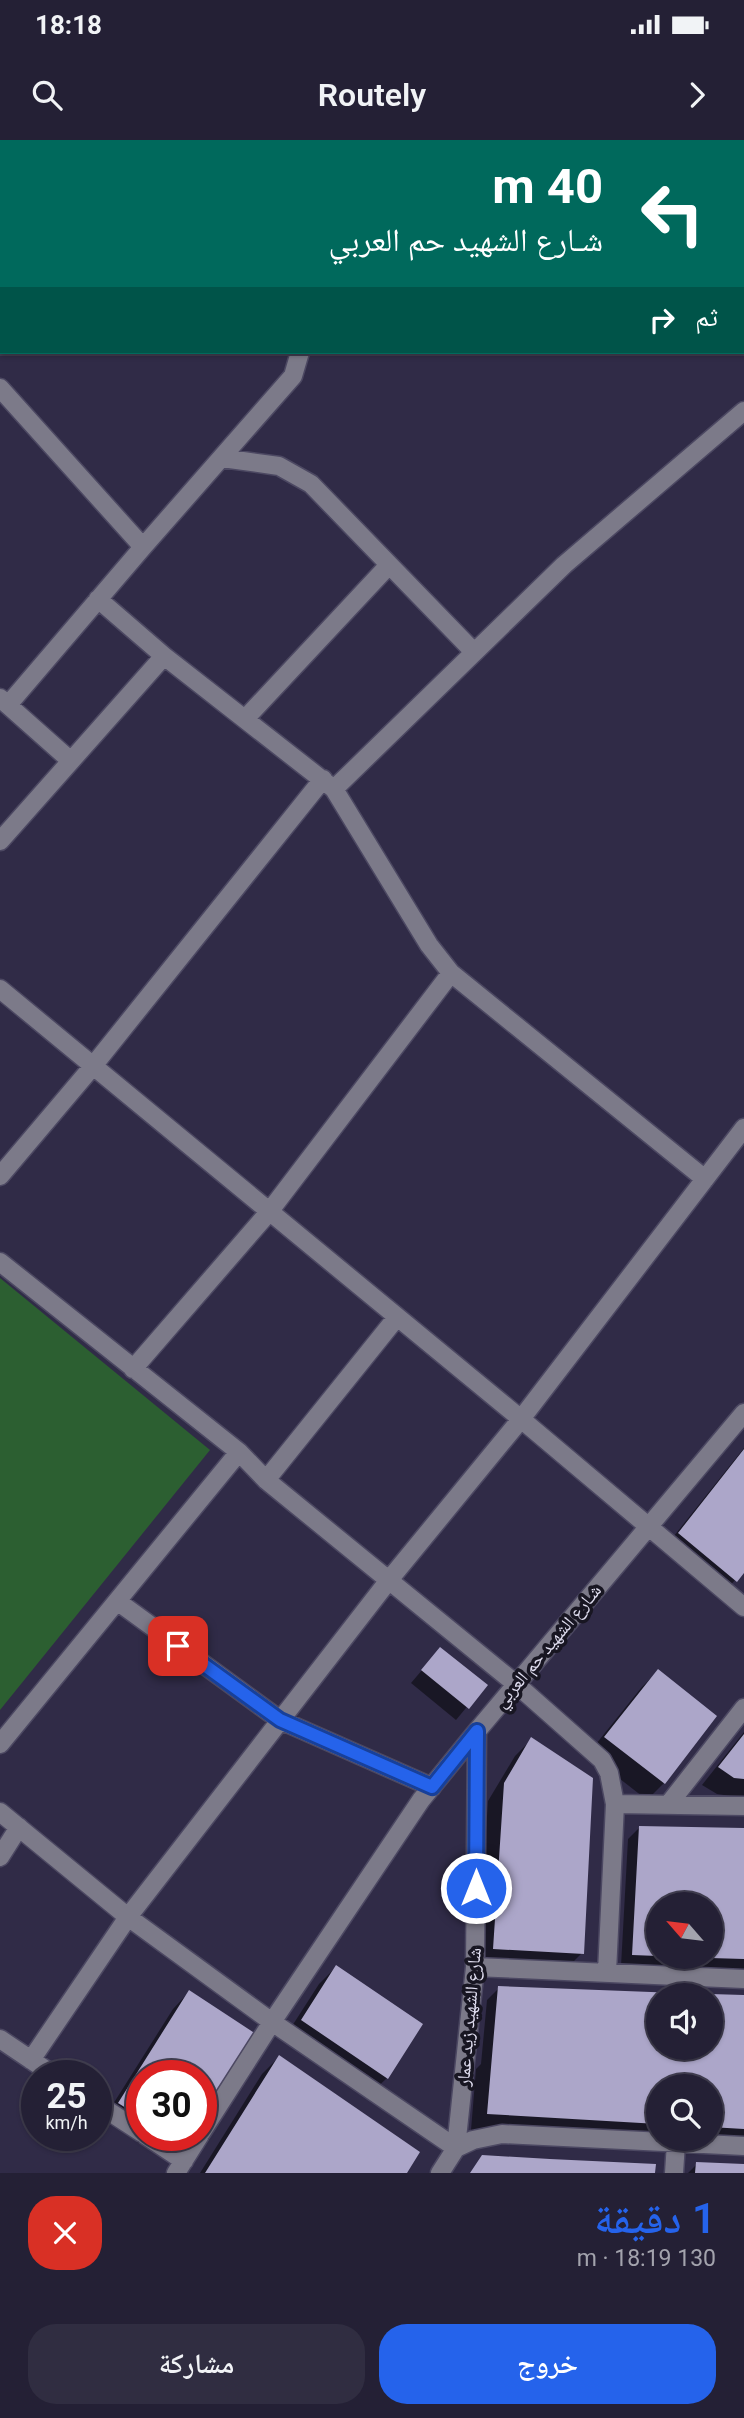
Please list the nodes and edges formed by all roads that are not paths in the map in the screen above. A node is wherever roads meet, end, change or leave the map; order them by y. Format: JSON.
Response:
{"nodes":[{"id":1,"x":299,"y":354,"type":"edge"},
{"id":2,"x":0,"y":388,"type":"edge"},
{"id":3,"x":744,"y":411,"type":"edge"},
{"id":4,"x":222,"y":458,"type":"junction"},
{"id":5,"x":143,"y":547,"type":"junction"},
{"id":6,"x":389,"y":565,"type":"junction"},
{"id":7,"x":98,"y":599,"type":"junction"},
{"id":8,"x":474,"y":652,"type":"junction"},
{"id":9,"x":164,"y":656,"type":"junction"},
{"id":10,"x":4,"y":701,"type":"edge"},
{"id":11,"x":245,"y":719,"type":"junction"},
{"id":12,"x":71,"y":761,"type":"junction"},
{"id":13,"x":328,"y":784,"type":"junction"},
{"id":14,"x":0,"y":841,"type":"edge"},
{"id":15,"x":451,"y":973,"type":"junction"},
{"id":16,"x":0,"y":989,"type":"edge"},
{"id":17,"x":93,"y":1066,"type":"junction"},
{"id":18,"x":744,"y":1128,"type":"edge"},
{"id":19,"x":0,"y":1176,"type":"edge"},
{"id":20,"x":705,"y":1179,"type":"junction"},
{"id":21,"x":269,"y":1212,"type":"junction"},
{"id":22,"x":0,"y":1262,"type":"edge"},
{"id":23,"x":397,"y":1317,"type":"junction"},
{"id":24,"x":133,"y":1369,"type":"junction"},
{"id":25,"x":744,"y":1413,"type":"edge"},
{"id":26,"x":521,"y":1419,"type":"junction"},
{"id":27,"x":239,"y":1452,"type":"junction"},
{"id":28,"x":266,"y":1480,"type":"junction"},
{"id":29,"x":649,"y":1527,"type":"junction"},
{"id":30,"x":388,"y":1580,"type":"junction"},
{"id":31,"x":117,"y":1601,"type":"junction"},
{"id":32,"x":744,"y":1607,"type":"edge"},
{"id":33,"x":516,"y":1684,"type":"junction"},
{"id":34,"x":744,"y":1708,"type":"edge"},
{"id":35,"x":280,"y":1720,"type":"junction"},
{"id":36,"x":477,"y":1731,"type":"junction"},
{"id":37,"x":0,"y":1744,"type":"edge"},
{"id":38,"x":432,"y":1787,"type":"junction"},
{"id":39,"x":615,"y":1804,"type":"junction"},
{"id":40,"x":668,"y":1805,"type":"junction"},
{"id":41,"x":744,"y":1806,"type":"edge"},
{"id":42,"x":0,"y":1812,"type":"edge"},
{"id":43,"x":19,"y":1827,"type":"junction"},
{"id":44,"x":0,"y":1857,"type":"edge"},
{"id":45,"x":128,"y":1917,"type":"junction"},
{"id":46,"x":475,"y":1967,"type":"junction"},
{"id":47,"x":607,"y":1972,"type":"junction"},
{"id":48,"x":744,"y":1979,"type":"edge"},
{"id":49,"x":272,"y":2022,"type":"junction"},
{"id":50,"x":0,"y":2039,"type":"edge"},
{"id":51,"x":31,"y":2060,"type":"joint"},
{"id":52,"x":217,"y":2109,"type":"edge"},
{"id":53,"x":646,"y":2141,"type":"edge"},
{"id":54,"x":723,"y":2145,"type":"edge"},
{"id":55,"x":744,"y":2146,"type":"edge"},
{"id":56,"x":456,"y":2148,"type":"junction"},
{"id":57,"x":162,"y":2151,"type":"edge"},
{"id":58,"x":190,"y":2151,"type":"edge"},
{"id":59,"x":675,"y":2151,"type":"edge"},
{"id":60,"x":180,"y":2167,"type":"edge"},
{"id":61,"x":440,"y":2173,"type":"edge"},
{"id":62,"x":674,"y":2173,"type":"edge"}],
"edges":[{"from":1,"to":4,"type":"street"},
{"from":2,"to":5,"type":"street"},
{"from":3,"to":8,"type":"street"},
{"from":4,"to":5,"type":"street"},
{"from":4,"to":6,"type":"street"},
{"from":5,"to":7,"type":"street"},
{"from":6,"to":8,"type":"street"},
{"from":6,"to":11,"type":"street"},
{"from":7,"to":9,"type":"street"},
{"from":7,"to":10,"type":"street"},
{"from":8,"to":13,"type":"street"},
{"from":9,"to":11,"type":"street"},
{"from":9,"to":12,"type":"street"},
{"from":10,"to":12,"type":"street"},
{"from":11,"to":13,"type":"street"},
{"from":12,"to":14,"type":"street"},
{"from":13,"to":15,"type":"street"},
{"from":13,"to":17,"type":"street"},
{"from":15,"to":20,"type":"street"},
{"from":15,"to":21,"type":"street"},
{"from":16,"to":17,"type":"street"},
{"from":17,"to":19,"type":"street"},
{"from":17,"to":21,"type":"street"},
{"from":18,"to":20,"type":"street"},
{"from":20,"to":26,"type":"street"},
{"from":21,"to":23,"type":"street"},
{"from":21,"to":24,"type":"street"},
{"from":22,"to":24,"type":"street"},
{"from":23,"to":26,"type":"street"},
{"from":23,"to":28,"type":"street"},
{"from":24,"to":27,"type":"street"},
{"from":25,"to":29,"type":"street","name":"شـارع الشهيد حم العربي"},
{"from":26,"to":29,"type":"street"},
{"from":26,"to":30,"type":"street"},
{"from":27,"to":28,"type":"street"},
{"from":27,"to":31,"type":"street"},
{"from":28,"to":30,"type":"street"},
{"from":29,"to":32,"type":"street"},
{"from":29,"to":33,"type":"street","name":"شـارع الشهيد حم العربي"},
{"from":30,"to":33,"type":"street"},
{"from":30,"to":35,"type":"street"},
{"from":31,"to":35,"type":"street"},
{"from":31,"to":37,"type":"street"},
{"from":33,"to":36,"type":"street","name":"شـارع الشهيد حم العربي"},
{"from":33,"to":39,"type":"street"},
{"from":34,"to":40,"type":"street"},
{"from":35,"to":38,"type":"street"},
{"from":35,"to":45,"type":"street"},
{"from":36,"to":38,"type":"street","name":"شـارع الشهيد حم العربي"},
{"from":36,"to":46,"type":"street","name":"شارع الشهيد زيد عمار"},
{"from":38,"to":49,"type":"street","name":"شـارع الشهيد حم العربي"},
{"from":39,"to":40,"type":"street"},
{"from":39,"to":47,"type":"street"},
{"from":40,"to":41,"type":"street"},
{"from":42,"to":43,"type":"street"},
{"from":43,"to":44,"type":"street"},
{"from":43,"to":45,"type":"street"},
{"from":45,"to":49,"type":"street"},
{"from":45,"to":51,"type":"street"},
{"from":46,"to":47,"type":"street"},
{"from":46,"to":56,"type":"street","name":"شارع الشهيد زيد عمار"},
{"from":47,"to":48,"type":"street"},
{"from":49,"to":52,"type":"street","name":"شـارع الشهيد حم العربي"},
{"from":49,"to":56,"type":"street"},
{"from":50,"to":51,"type":"street"},
{"from":53,"to":56,"type":"street"},
{"from":54,"to":55,"type":"street"},
{"from":56,"to":61,"type":"street","name":"شارع الشهيد زيد عمار"},
{"from":57,"to":60,"type":"street"},
{"from":58,"to":60,"type":"street","name":"شـارع الشهيد حم العربي"},
{"from":59,"to":62,"type":"street"}]}
